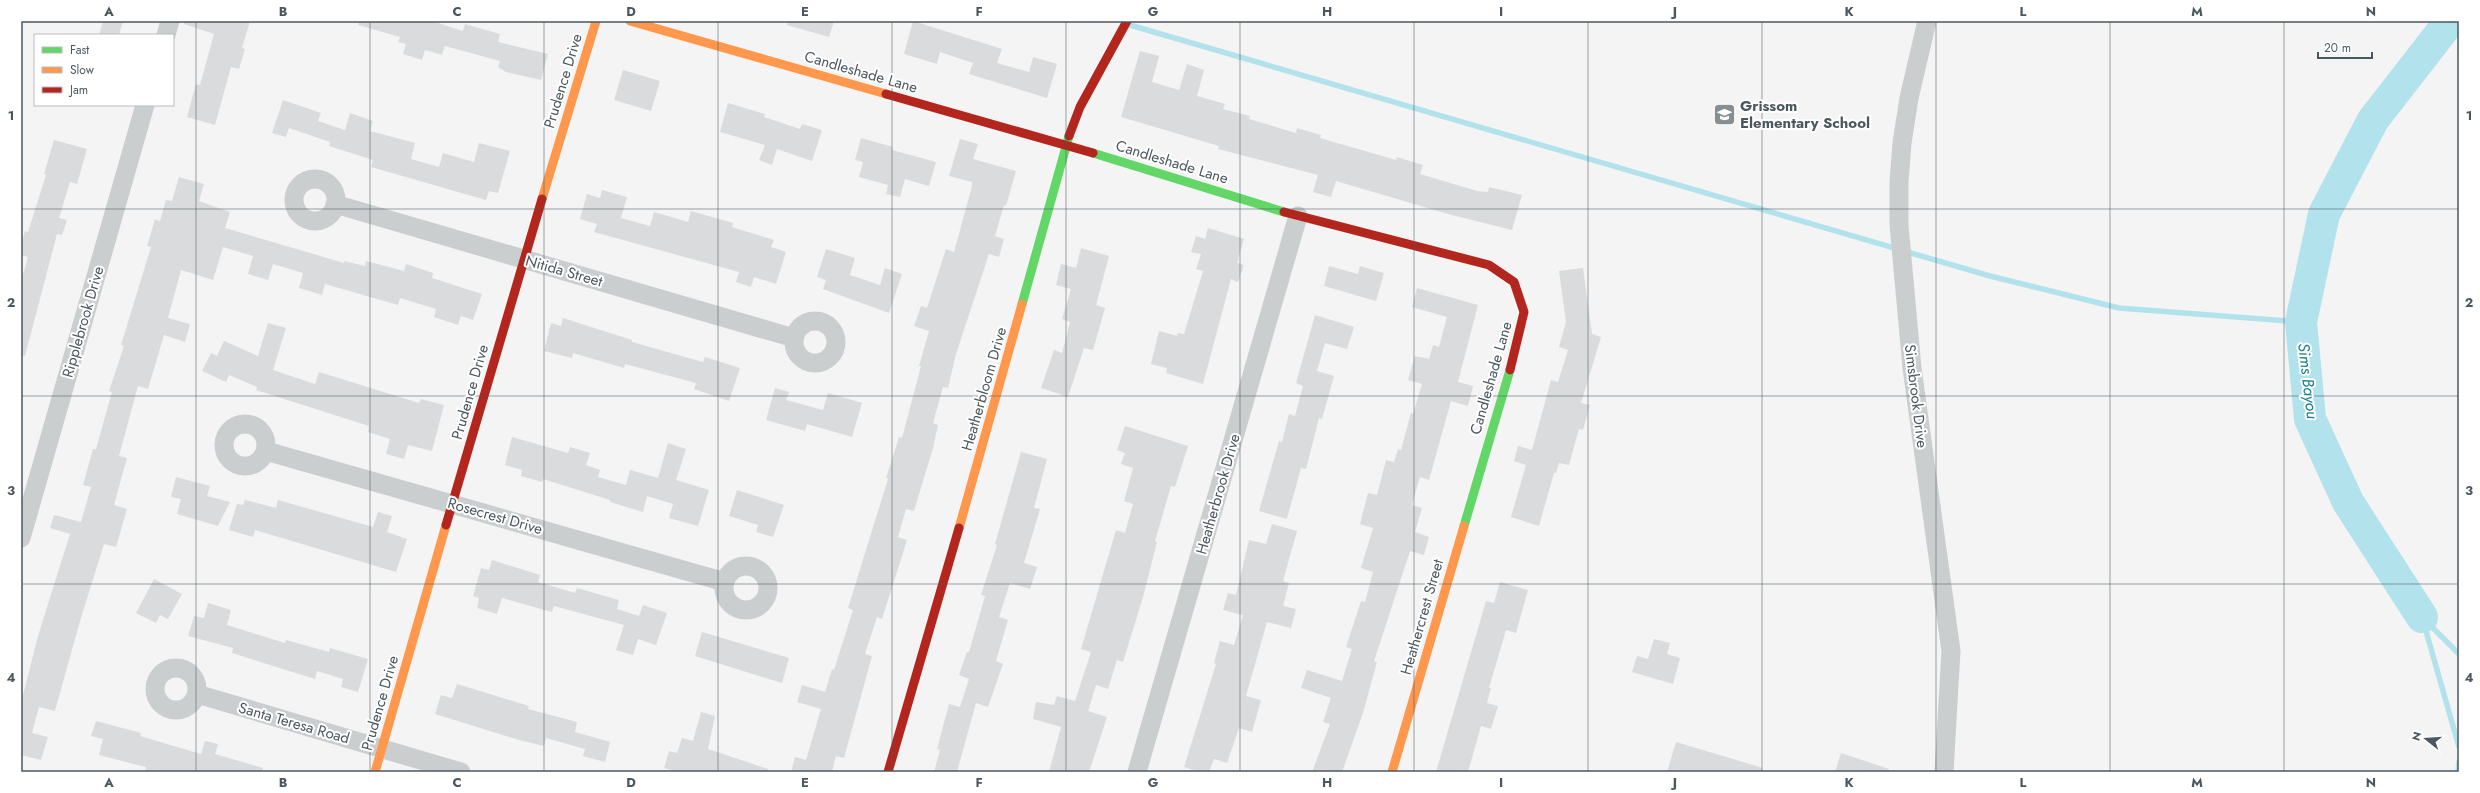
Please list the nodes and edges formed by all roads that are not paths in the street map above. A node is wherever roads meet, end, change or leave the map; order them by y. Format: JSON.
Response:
{"nodes":[{"id":1,"x":170,"y":21,"type":"edge"},
{"id":2,"x":596,"y":21,"type":"edge"},
{"id":3,"x":630,"y":21,"type":"edge"},
{"id":4,"x":1127,"y":21,"type":"edge"},
{"id":5,"x":1927,"y":21,"type":"edge"},
{"id":6,"x":166,"y":34,"type":"edge"},
{"id":7,"x":145,"y":106,"type":"edge"},
{"id":8,"x":1066,"y":144,"type":"junction"},
{"id":9,"x":334,"y":204,"type":"dead end"},
{"id":10,"x":1298,"y":216,"type":"junction"},
{"id":11,"x":523,"y":259,"type":"junction"},
{"id":12,"x":794,"y":338,"type":"dead end"},
{"id":13,"x":266,"y":451,"type":"dead end"},
{"id":14,"x":1480,"y":470,"type":"joint"},
{"id":15,"x":452,"y":504,"type":"junction"},
{"id":16,"x":21,"y":538,"type":"edge"},
{"id":17,"x":725,"y":582,"type":"dead end"},
{"id":18,"x":197,"y":694,"type":"dead end"},
{"id":19,"x":382,"y":749,"type":"junction"},
{"id":20,"x":375,"y":772,"type":"edge"},
{"id":21,"x":461,"y":772,"type":"edge"},
{"id":22,"x":888,"y":772,"type":"edge"},
{"id":23,"x":1137,"y":772,"type":"edge"},
{"id":24,"x":1392,"y":772,"type":"edge"},
{"id":25,"x":1944,"y":772,"type":"edge"}],
"edges":[{"from":1,"to":6,"type":"street"},
{"from":2,"to":11,"type":"street","name":"Prudence Drive"},
{"from":3,"to":8,"type":"street","name":"Candleshade Lane"},
{"from":4,"to":8,"type":"street","name":"Heatherbloom Drive"},
{"from":5,"to":25,"type":"street","name":"Simsbrook Drive"},
{"from":7,"to":16,"type":"street","name":"Ripplebrook Drive"},
{"from":8,"to":10,"type":"street","name":"Candleshade Lane"},
{"from":8,"to":22,"type":"street","name":"Heatherbloom Drive"},
{"from":9,"to":11,"type":"street","name":"Nitida Street"},
{"from":10,"to":14,"type":"street","name":"Candleshade Lane"},
{"from":10,"to":23,"type":"street","name":"Heatherbrook Drive"},
{"from":11,"to":12,"type":"street","name":"Nitida Street"},
{"from":11,"to":15,"type":"street","name":"Prudence Drive"},
{"from":13,"to":15,"type":"street","name":"Rosecrest Drive"},
{"from":14,"to":24,"type":"street","name":"Heathercrest Street"},
{"from":15,"to":17,"type":"street","name":"Rosecrest Drive"},
{"from":15,"to":19,"type":"street","name":"Prudence Drive"},
{"from":18,"to":19,"type":"street","name":"Santa Teresa Road"},
{"from":19,"to":20,"type":"street","name":"Prudence Drive"},
{"from":19,"to":21,"type":"street","name":"Santa Teresa Road"}]}
